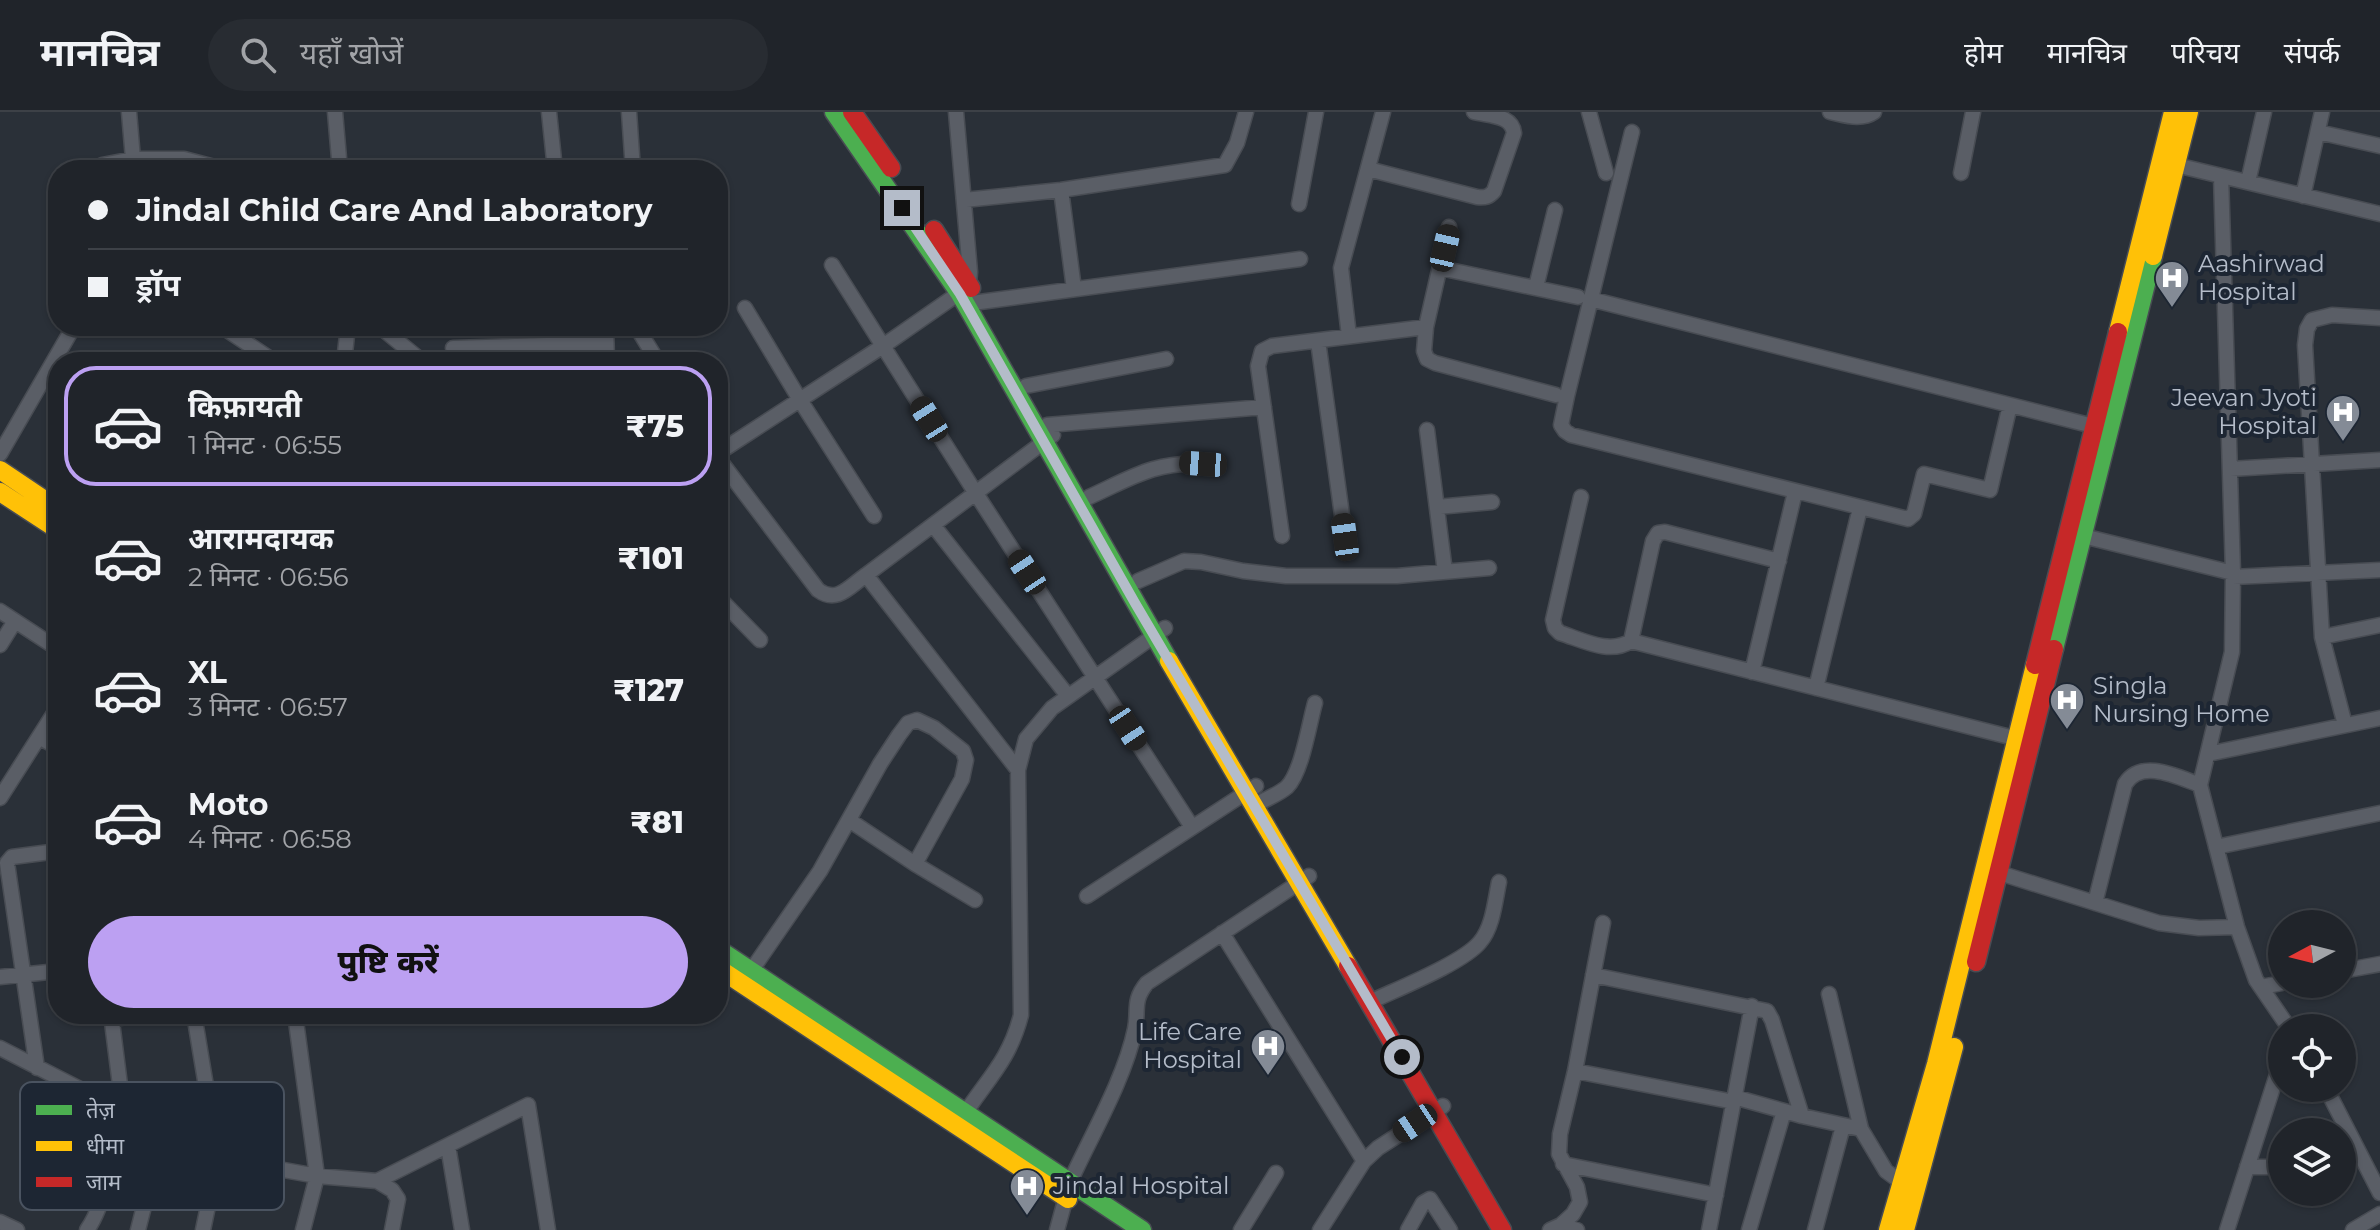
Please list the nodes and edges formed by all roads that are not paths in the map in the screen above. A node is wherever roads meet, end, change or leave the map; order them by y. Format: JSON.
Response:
{"nodes":[{"id":1,"x":129,"y":112,"type":"edge"},
{"id":2,"x":335,"y":112,"type":"edge"},
{"id":3,"x":549,"y":112,"type":"edge"},
{"id":4,"x":629,"y":112,"type":"edge"},
{"id":5,"x":834,"y":112,"type":"edge"},
{"id":6,"x":852,"y":112,"type":"edge"},
{"id":7,"x":956,"y":112,"type":"edge"},
{"id":8,"x":1246,"y":112,"type":"edge"},
{"id":9,"x":1316,"y":112,"type":"edge"},
{"id":10,"x":1383,"y":112,"type":"edge"},
{"id":11,"x":1474,"y":112,"type":"edge"},
{"id":12,"x":1589,"y":112,"type":"edge"},
{"id":13,"x":1830,"y":112,"type":"edge"},
{"id":14,"x":1874,"y":112,"type":"edge"},
{"id":15,"x":1973,"y":112,"type":"edge"},
{"id":16,"x":2173,"y":112,"type":"edge"},
{"id":17,"x":2189,"y":112,"type":"edge"},
{"id":18,"x":2264,"y":112,"type":"edge"},
{"id":19,"x":2322,"y":112,"type":"edge"},
{"id":20,"x":1632,"y":132,"type":"dead end"},
{"id":21,"x":2318,"y":132,"type":"junction"},
{"id":22,"x":2380,"y":146,"type":"edge"},
{"id":23,"x":133,"y":159,"type":"junction"},
{"id":24,"x":128,"y":160,"type":"edge"},
{"id":25,"x":188,"y":160,"type":"edge"},
{"id":26,"x":339,"y":160,"type":"edge"},
{"id":27,"x":554,"y":160,"type":"edge"},
{"id":28,"x":632,"y":160,"type":"edge"},
{"id":29,"x":2176,"y":165,"type":"junction"},
{"id":30,"x":1368,"y":169,"type":"junction"},
{"id":31,"x":1606,"y":173,"type":"dead end"},
{"id":32,"x":1961,"y":173,"type":"dead end"},
{"id":33,"x":2221,"y":176,"type":"junction"},
{"id":34,"x":2248,"y":182,"type":"junction"},
{"id":35,"x":1061,"y":190,"type":"junction"},
{"id":36,"x":2303,"y":196,"type":"junction"},
{"id":37,"x":964,"y":200,"type":"junction"},
{"id":38,"x":1299,"y":204,"type":"dead end"},
{"id":39,"x":1555,"y":210,"type":"dead end"},
{"id":40,"x":2380,"y":214,"type":"edge"},
{"id":41,"x":1449,"y":227,"type":"dead end"},
{"id":42,"x":1300,"y":259,"type":"dead end"},
{"id":43,"x":832,"y":265,"type":"dead end"},
{"id":44,"x":1440,"y":268,"type":"junction"},
{"id":45,"x":1536,"y":287,"type":"junction"},
{"id":46,"x":1074,"y":289,"type":"junction"},
{"id":47,"x":968,"y":296,"type":"junction"},
{"id":48,"x":1584,"y":298,"type":"junction"},
{"id":49,"x":745,"y":308,"type":"dead end"},
{"id":50,"x":2380,"y":318,"type":"edge"},
{"id":51,"x":1426,"y":327,"type":"junction"},
{"id":52,"x":236,"y":336,"type":"edge"},
{"id":53,"x":391,"y":336,"type":"edge"},
{"id":54,"x":606,"y":336,"type":"edge"},
{"id":55,"x":1349,"y":336,"type":"junction"},
{"id":56,"x":1318,"y":341,"type":"junction"},
{"id":57,"x":606,"y":343,"type":"junction"},
{"id":58,"x":883,"y":346,"type":"junction"},
{"id":59,"x":453,"y":348,"type":"dead end"},
{"id":60,"x":260,"y":352,"type":"edge"},
{"id":61,"x":411,"y":352,"type":"edge"},
{"id":62,"x":606,"y":352,"type":"edge"},
{"id":63,"x":1166,"y":359,"type":"dead end"},
{"id":64,"x":48,"y":371,"type":"edge"},
{"id":65,"x":1026,"y":386,"type":"junction"},
{"id":66,"x":1556,"y":395,"type":"dead end"},
{"id":67,"x":800,"y":400,"type":"junction"},
{"id":68,"x":2010,"y":405,"type":"junction"},
{"id":69,"x":1264,"y":407,"type":"junction"},
{"id":70,"x":2102,"y":428,"type":"junction"},
{"id":71,"x":1427,"y":430,"type":"dead end"},
{"id":72,"x":1048,"y":433,"type":"junction"},
{"id":73,"x":728,"y":449,"type":"edge"},
{"id":74,"x":0,"y":454,"type":"edge"},
{"id":75,"x":2380,"y":460,"type":"edge"},
{"id":76,"x":1203,"y":464,"type":"dead end"},
{"id":77,"x":2313,"y":464,"type":"junction"},
{"id":78,"x":728,"y":469,"type":"edge"},
{"id":79,"x":2230,"y":469,"type":"junction"},
{"id":80,"x":0,"y":470,"type":"edge"},
{"id":81,"x":975,"y":492,"type":"junction"},
{"id":82,"x":1795,"y":492,"type":"junction"},
{"id":83,"x":1,"y":495,"type":"edge"},
{"id":84,"x":1089,"y":497,"type":"junction"},
{"id":85,"x":1581,"y":497,"type":"dead end"},
{"id":86,"x":48,"y":502,"type":"edge"},
{"id":87,"x":1492,"y":502,"type":"dead end"},
{"id":88,"x":1437,"y":507,"type":"junction"},
{"id":89,"x":1860,"y":508,"type":"junction"},
{"id":90,"x":874,"y":516,"type":"dead end"},
{"id":91,"x":48,"y":524,"type":"edge"},
{"id":92,"x":933,"y":525,"type":"junction"},
{"id":93,"x":1282,"y":536,"type":"dead end"},
{"id":94,"x":2083,"y":536,"type":"junction"},
{"id":95,"x":1345,"y":537,"type":"dead end"},
{"id":96,"x":1779,"y":561,"type":"junction"},
{"id":97,"x":1489,"y":568,"type":"dead end"},
{"id":98,"x":2380,"y":570,"type":"edge"},
{"id":99,"x":1445,"y":572,"type":"junction"},
{"id":100,"x":2318,"y":574,"type":"junction"},
{"id":101,"x":866,"y":575,"type":"junction"},
{"id":102,"x":2233,"y":575,"type":"junction"},
{"id":103,"x":1138,"y":581,"type":"junction"},
{"id":104,"x":728,"y":607,"type":"edge"},
{"id":105,"x":0,"y":611,"type":"edge"},
{"id":106,"x":15,"y":621,"type":"junction"},
{"id":107,"x":2380,"y":625,"type":"edge"},
{"id":108,"x":1160,"y":632,"type":"junction"},
{"id":109,"x":2322,"y":637,"type":"junction"},
{"id":110,"x":760,"y":640,"type":"dead end"},
{"id":111,"x":1631,"y":641,"type":"junction"},
{"id":112,"x":48,"y":642,"type":"edge"},
{"id":113,"x":2049,"y":642,"type":"junction"},
{"id":114,"x":0,"y":645,"type":"edge"},
{"id":115,"x":1752,"y":672,"type":"junction"},
{"id":116,"x":1095,"y":677,"type":"junction"},
{"id":117,"x":1816,"y":688,"type":"junction"},
{"id":118,"x":1068,"y":696,"type":"junction"},
{"id":119,"x":1315,"y":703,"type":"dead end"},
{"id":120,"x":2380,"y":718,"type":"edge"},
{"id":121,"x":48,"y":723,"type":"edge"},
{"id":122,"x":2345,"y":725,"type":"junction"},
{"id":123,"x":39,"y":737,"type":"junction"},
{"id":124,"x":2018,"y":739,"type":"junction"},
{"id":125,"x":48,"y":742,"type":"edge"},
{"id":126,"x":2208,"y":754,"type":"junction"},
{"id":127,"x":1018,"y":770,"type":"junction"},
{"id":128,"x":2200,"y":785,"type":"junction"},
{"id":129,"x":1255,"y":796,"type":"junction"},
{"id":130,"x":0,"y":798,"type":"edge"},
{"id":131,"x":2380,"y":813,"type":"edge"},
{"id":132,"x":849,"y":820,"type":"junction"},
{"id":133,"x":1192,"y":827,"type":"junction"},
{"id":134,"x":2216,"y":847,"type":"junction"},
{"id":135,"x":48,"y":852,"type":"edge"},
{"id":136,"x":915,"y":864,"type":"junction"},
{"id":137,"x":1992,"y":871,"type":"junction"},
{"id":138,"x":1304,"y":879,"type":"junction"},
{"id":139,"x":1499,"y":882,"type":"dead end"},
{"id":140,"x":1087,"y":896,"type":"dead end"},
{"id":141,"x":975,"y":900,"type":"dead end"},
{"id":142,"x":2095,"y":903,"type":"junction"},
{"id":143,"x":1603,"y":923,"type":"dead end"},
{"id":144,"x":2237,"y":927,"type":"junction"},
{"id":145,"x":1222,"y":933,"type":"junction"},
{"id":146,"x":728,"y":956,"type":"edge"},
{"id":147,"x":2380,"y":964,"type":"edge"},
{"id":148,"x":2356,"y":968,"type":"edge"},
{"id":149,"x":751,"y":971,"type":"junction"},
{"id":150,"x":48,"y":972,"type":"edge"},
{"id":151,"x":23,"y":974,"type":"junction"},
{"id":152,"x":728,"y":974,"type":"edge"},
{"id":153,"x":1593,"y":975,"type":"junction"},
{"id":154,"x":0,"y":977,"type":"edge"},
{"id":155,"x":2268,"y":986,"type":"edge"},
{"id":156,"x":2261,"y":987,"type":"junction"},
{"id":157,"x":1829,"y":994,"type":"dead end"},
{"id":158,"x":1375,"y":1000,"type":"junction"},
{"id":159,"x":1752,"y":1006,"type":"junction"},
{"id":160,"x":2279,"y":1014,"type":"edge"},
{"id":161,"x":112,"y":1024,"type":"edge"},
{"id":162,"x":196,"y":1024,"type":"edge"},
{"id":163,"x":296,"y":1024,"type":"edge"},
{"id":164,"x":0,"y":1048,"type":"edge"},
{"id":165,"x":37,"y":1068,"type":"junction"},
{"id":166,"x":1575,"y":1071,"type":"junction"},
{"id":167,"x":66,"y":1082,"type":"edge"},
{"id":168,"x":120,"y":1082,"type":"edge"},
{"id":169,"x":205,"y":1082,"type":"edge"},
{"id":170,"x":1734,"y":1100,"type":"junction"},
{"id":171,"x":2268,"y":1102,"type":"edge"},
{"id":172,"x":1439,"y":1108,"type":"junction"},
{"id":173,"x":1784,"y":1111,"type":"junction"},
{"id":174,"x":1802,"y":1116,"type":"junction"},
{"id":175,"x":961,"y":1119,"type":"junction"},
{"id":176,"x":1843,"y":1126,"type":"junction"},
{"id":177,"x":1861,"y":1129,"type":"junction"},
{"id":178,"x":448,"y":1146,"type":"junction"},
{"id":179,"x":2356,"y":1146,"type":"edge"},
{"id":180,"x":1364,"y":1161,"type":"junction"},
{"id":181,"x":1563,"y":1164,"type":"junction"},
{"id":182,"x":2373,"y":1164,"type":"edge"},
{"id":183,"x":2247,"y":1167,"type":"junction"},
{"id":184,"x":2268,"y":1167,"type":"edge"},
{"id":185,"x":284,"y":1170,"type":"edge"},
{"id":186,"x":1276,"y":1173,"type":"dead end"},
{"id":187,"x":317,"y":1176,"type":"junction"},
{"id":188,"x":377,"y":1181,"type":"junction"},
{"id":189,"x":1901,"y":1182,"type":"junction"},
{"id":190,"x":1068,"y":1190,"type":"junction"},
{"id":191,"x":2380,"y":1193,"type":"edge"},
{"id":192,"x":1716,"y":1195,"type":"junction"},
{"id":193,"x":98,"y":1210,"type":"edge"},
{"id":194,"x":143,"y":1210,"type":"edge"},
{"id":195,"x":207,"y":1210,"type":"edge"},
{"id":196,"x":2380,"y":1214,"type":"edge"},
{"id":197,"x":0,"y":1222,"type":"edge"},
{"id":198,"x":1555,"y":1227,"type":"edge"},
{"id":199,"x":17,"y":1230,"type":"edge"},
{"id":200,"x":87,"y":1230,"type":"edge"},
{"id":201,"x":138,"y":1230,"type":"edge"},
{"id":202,"x":203,"y":1230,"type":"edge"},
{"id":203,"x":303,"y":1230,"type":"edge"},
{"id":204,"x":392,"y":1230,"type":"edge"},
{"id":205,"x":462,"y":1230,"type":"edge"},
{"id":206,"x":548,"y":1230,"type":"edge"},
{"id":207,"x":1057,"y":1230,"type":"edge"},
{"id":208,"x":1116,"y":1230,"type":"edge"},
{"id":209,"x":1142,"y":1230,"type":"edge"},
{"id":210,"x":1241,"y":1230,"type":"edge"},
{"id":211,"x":1320,"y":1230,"type":"edge"},
{"id":212,"x":1408,"y":1230,"type":"edge"},
{"id":213,"x":1450,"y":1230,"type":"edge"},
{"id":214,"x":1502,"y":1230,"type":"edge"},
{"id":215,"x":1515,"y":1230,"type":"edge"},
{"id":216,"x":1577,"y":1230,"type":"edge"},
{"id":217,"x":1709,"y":1230,"type":"edge"},
{"id":218,"x":1749,"y":1230,"type":"edge"},
{"id":219,"x":1815,"y":1230,"type":"edge"},
{"id":220,"x":1888,"y":1230,"type":"edge"},
{"id":221,"x":1905,"y":1230,"type":"edge"},
{"id":222,"x":2227,"y":1230,"type":"edge"},
{"id":223,"x":2353,"y":1230,"type":"edge"}],
"edges":[{"from":1,"to":23,"type":"street"},
{"from":2,"to":26,"type":"street"},
{"from":3,"to":27,"type":"street"},
{"from":4,"to":28,"type":"street"},
{"from":5,"to":47,"type":"main road"},
{"from":6,"to":47,"type":"main road"},
{"from":7,"to":37,"type":"street"},
{"from":8,"to":35,"type":"street"},
{"from":9,"to":38,"type":"street"},
{"from":10,"to":30,"type":"street"},
{"from":11,"to":30,"type":"street"},
{"from":12,"to":31,"type":"street"},
{"from":13,"to":14,"type":"street"},
{"from":15,"to":32,"type":"street"},
{"from":16,"to":70,"type":"main road"},
{"from":17,"to":29,"type":"main road"},
{"from":18,"to":34,"type":"street"},
{"from":19,"to":21,"type":"street"},
{"from":20,"to":48,"type":"street"},
{"from":21,"to":22,"type":"street"},
{"from":21,"to":36,"type":"street"},
{"from":23,"to":24,"type":"street"},
{"from":23,"to":25,"type":"street"},
{"from":29,"to":33,"type":"street"},
{"from":29,"to":70,"type":"main road"},
{"from":30,"to":55,"type":"street"},
{"from":33,"to":34,"type":"street"},
{"from":33,"to":79,"type":"street"},
{"from":34,"to":36,"type":"street"},
{"from":35,"to":37,"type":"street"},
{"from":35,"to":46,"type":"street"},
{"from":36,"to":40,"type":"street"},
{"from":37,"to":47,"type":"street"},
{"from":39,"to":45,"type":"street"},
{"from":41,"to":44,"type":"street"},
{"from":42,"to":46,"type":"street"},
{"from":43,"to":58,"type":"street"},
{"from":44,"to":45,"type":"street"},
{"from":44,"to":51,"type":"street"},
{"from":45,"to":48,"type":"street"},
{"from":46,"to":47,"type":"street"},
{"from":47,"to":58,"type":"street"},
{"from":47,"to":65,"type":"main road"},
{"from":47,"to":72,"type":"main road"},
{"from":48,"to":68,"type":"street"},
{"from":48,"to":82,"type":"street"},
{"from":49,"to":67,"type":"street"},
{"from":50,"to":77,"type":"street"},
{"from":51,"to":55,"type":"street"},
{"from":51,"to":66,"type":"street"},
{"from":52,"to":60,"type":"street"},
{"from":53,"to":61,"type":"street"},
{"from":54,"to":57,"type":"street"},
{"from":55,"to":56,"type":"street"},
{"from":56,"to":69,"type":"street"},
{"from":56,"to":95,"type":"street"},
{"from":57,"to":59,"type":"street"},
{"from":57,"to":62,"type":"street"},
{"from":58,"to":67,"type":"street"},
{"from":58,"to":81,"type":"street"},
{"from":63,"to":65,"type":"street"},
{"from":64,"to":74,"type":"street"},
{"from":65,"to":72,"type":"main road"},
{"from":67,"to":73,"type":"street"},
{"from":67,"to":90,"type":"street"},
{"from":68,"to":70,"type":"street"},
{"from":68,"to":89,"type":"street"},
{"from":69,"to":72,"type":"street"},
{"from":69,"to":93,"type":"street"},
{"from":70,"to":94,"type":"main road"},
{"from":70,"to":113,"type":"main road"},
{"from":71,"to":88,"type":"street"},
{"from":72,"to":81,"type":"street"},
{"from":72,"to":84,"type":"main road"},
{"from":72,"to":108,"type":"main road"},
{"from":75,"to":77,"type":"street"},
{"from":76,"to":84,"type":"street"},
{"from":77,"to":79,"type":"street"},
{"from":77,"to":100,"type":"street"},
{"from":78,"to":101,"type":"street"},
{"from":79,"to":102,"type":"street"},
{"from":80,"to":86,"type":"main road"},
{"from":81,"to":92,"type":"street"},
{"from":81,"to":116,"type":"street"},
{"from":82,"to":89,"type":"street"},
{"from":82,"to":96,"type":"street"},
{"from":83,"to":91,"type":"main road"},
{"from":84,"to":103,"type":"main road"},
{"from":85,"to":111,"type":"street"},
{"from":87,"to":88,"type":"street"},
{"from":88,"to":99,"type":"street"},
{"from":89,"to":117,"type":"street"},
{"from":92,"to":101,"type":"street"},
{"from":92,"to":118,"type":"street"},
{"from":94,"to":102,"type":"street"},
{"from":94,"to":113,"type":"main road"},
{"from":96,"to":111,"type":"street"},
{"from":96,"to":115,"type":"street"},
{"from":97,"to":99,"type":"street"},
{"from":98,"to":100,"type":"street"},
{"from":99,"to":103,"type":"street"},
{"from":100,"to":102,"type":"street"},
{"from":100,"to":109,"type":"street"},
{"from":101,"to":127,"type":"street"},
{"from":102,"to":126,"type":"street"},
{"from":103,"to":108,"type":"main road"},
{"from":104,"to":110,"type":"street"},
{"from":105,"to":106,"type":"street"},
{"from":106,"to":112,"type":"street"},
{"from":106,"to":114,"type":"street"},
{"from":107,"to":109,"type":"street"},
{"from":108,"to":116,"type":"street"},
{"from":108,"to":129,"type":"main road"},
{"from":109,"to":122,"type":"street"},
{"from":111,"to":115,"type":"street"},
{"from":113,"to":124,"type":"main road"},
{"from":113,"to":137,"type":"main road"},
{"from":115,"to":117,"type":"street"},
{"from":116,"to":118,"type":"street"},
{"from":116,"to":133,"type":"street"},
{"from":117,"to":124,"type":"street"},
{"from":118,"to":127,"type":"street"},
{"from":119,"to":129,"type":"street"},
{"from":120,"to":122,"type":"street"},
{"from":121,"to":123,"type":"street"},
{"from":122,"to":126,"type":"street"},
{"from":123,"to":125,"type":"street"},
{"from":123,"to":130,"type":"street"},
{"from":124,"to":137,"type":"main road"},
{"from":126,"to":128,"type":"street"},
{"from":127,"to":175,"type":"street"},
{"from":128,"to":134,"type":"street"},
{"from":128,"to":142,"type":"street"},
{"from":129,"to":133,"type":"street"},
{"from":129,"to":138,"type":"main road"},
{"from":131,"to":134,"type":"street"},
{"from":132,"to":136,"type":"street"},
{"from":132,"to":136,"type":"street"},
{"from":132,"to":149,"type":"street"},
{"from":133,"to":140,"type":"street"},
{"from":134,"to":144,"type":"street"},
{"from":135,"to":151,"type":"street"},
{"from":136,"to":141,"type":"street"},
{"from":137,"to":142,"type":"street"},
{"from":137,"to":189,"type":"main road"},
{"from":137,"to":221,"type":"main road"},
{"from":138,"to":145,"type":"street"},
{"from":138,"to":158,"type":"main road"},
{"from":139,"to":158,"type":"street"},
{"from":142,"to":144,"type":"street"},
{"from":143,"to":153,"type":"street"},
{"from":144,"to":156,"type":"street"},
{"from":145,"to":180,"type":"street"},
{"from":145,"to":190,"type":"street"},
{"from":146,"to":149,"type":"main road"},
{"from":147,"to":148,"type":"street"},
{"from":149,"to":175,"type":"main road"},
{"from":150,"to":151,"type":"street"},
{"from":151,"to":154,"type":"street"},
{"from":151,"to":165,"type":"street"},
{"from":152,"to":175,"type":"main road"},
{"from":153,"to":159,"type":"street"},
{"from":153,"to":166,"type":"street"},
{"from":155,"to":156,"type":"street"},
{"from":156,"to":160,"type":"street"},
{"from":157,"to":177,"type":"street"},
{"from":158,"to":172,"type":"main road"},
{"from":159,"to":170,"type":"street"},
{"from":159,"to":174,"type":"street"},
{"from":161,"to":168,"type":"street"},
{"from":162,"to":169,"type":"street"},
{"from":163,"to":187,"type":"street"},
{"from":164,"to":165,"type":"street"},
{"from":165,"to":167,"type":"street"},
{"from":166,"to":170,"type":"street"},
{"from":166,"to":181,"type":"street"},
{"from":170,"to":173,"type":"street"},
{"from":170,"to":192,"type":"street"},
{"from":171,"to":183,"type":"street"},
{"from":172,"to":180,"type":"street"},
{"from":172,"to":214,"type":"main road"},
{"from":172,"to":215,"type":"main road"},
{"from":173,"to":174,"type":"street"},
{"from":173,"to":218,"type":"street"},
{"from":174,"to":176,"type":"street"},
{"from":175,"to":190,"type":"main road"},
{"from":176,"to":177,"type":"street"},
{"from":176,"to":219,"type":"street"},
{"from":177,"to":189,"type":"street"},
{"from":178,"to":188,"type":"street"},
{"from":178,"to":205,"type":"street"},
{"from":178,"to":206,"type":"street"},
{"from":179,"to":182,"type":"street"},
{"from":180,"to":211,"type":"street"},
{"from":181,"to":192,"type":"street"},
{"from":181,"to":198,"type":"street"},
{"from":182,"to":191,"type":"street"},
{"from":183,"to":184,"type":"street"},
{"from":183,"to":222,"type":"street"},
{"from":185,"to":187,"type":"street"},
{"from":186,"to":210,"type":"street"},
{"from":187,"to":188,"type":"street"},
{"from":187,"to":203,"type":"street"},
{"from":188,"to":204,"type":"street"},
{"from":189,"to":220,"type":"main road"},
{"from":190,"to":207,"type":"street"},
{"from":190,"to":208,"type":"main road"},
{"from":190,"to":209,"type":"main road"},
{"from":192,"to":217,"type":"street"},
{"from":193,"to":200,"type":"street"},
{"from":194,"to":201,"type":"street"},
{"from":195,"to":202,"type":"street"},
{"from":196,"to":223,"type":"street"},
{"from":197,"to":199,"type":"street"},
{"from":198,"to":216,"type":"street"},
{"from":212,"to":213,"type":"street"}]}
